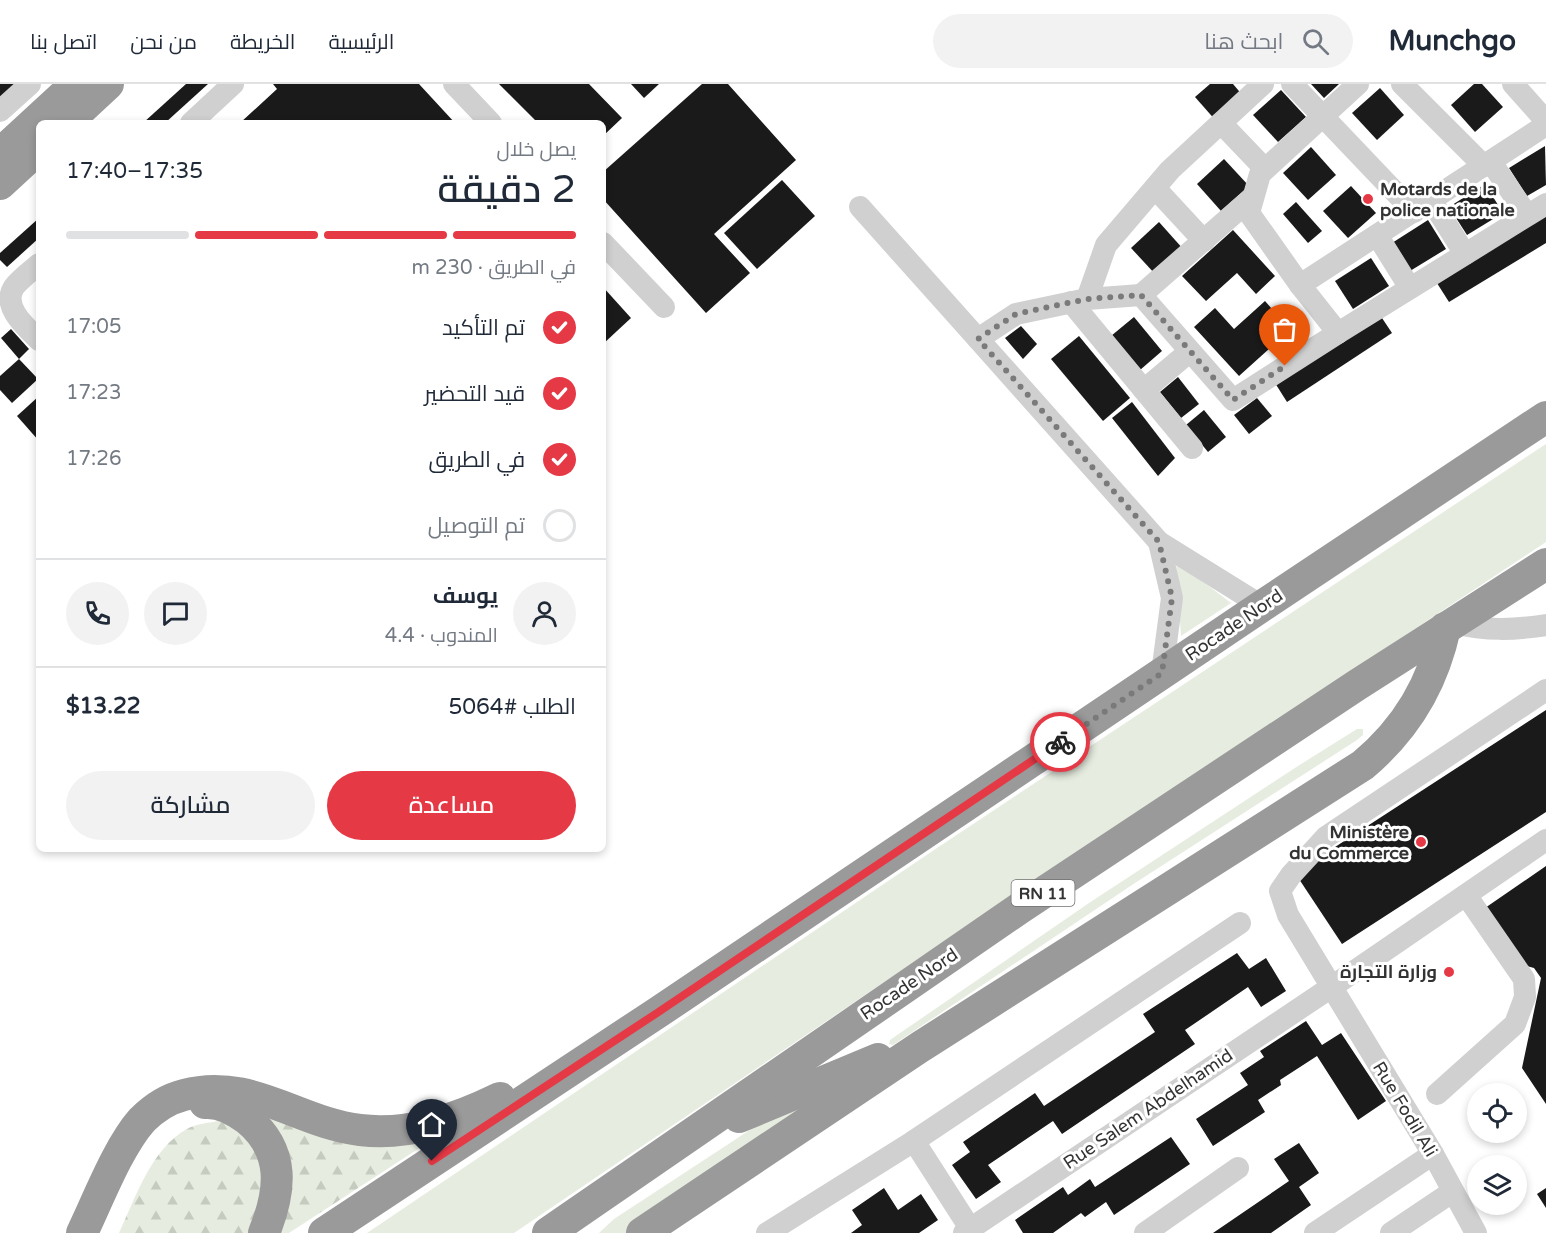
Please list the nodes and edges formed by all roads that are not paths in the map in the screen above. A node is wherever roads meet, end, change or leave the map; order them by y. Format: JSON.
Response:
{"nodes":[{"id":1,"x":30,"y":84,"type":"edge"},
{"id":2,"x":76,"y":84,"type":"edge"},
{"id":3,"x":108,"y":84,"type":"edge"},
{"id":4,"x":232,"y":84,"type":"edge"},
{"id":5,"x":454,"y":84,"type":"edge"},
{"id":6,"x":1263,"y":84,"type":"edge"},
{"id":7,"x":1292,"y":84,"type":"edge"},
{"id":8,"x":1358,"y":84,"type":"edge"},
{"id":9,"x":1402,"y":84,"type":"edge"},
{"id":10,"x":1523,"y":87,"type":"edge"},
{"id":11,"x":0,"y":111,"type":"edge"},
{"id":12,"x":1323,"y":116,"type":"junction"},
{"id":13,"x":37,"y":120,"type":"edge"},
{"id":14,"x":69,"y":120,"type":"edge"},
{"id":15,"x":194,"y":120,"type":"edge"},
{"id":16,"x":488,"y":120,"type":"edge"},
{"id":17,"x":36,"y":121,"type":"edge"},
{"id":18,"x":1221,"y":123,"type":"junction"},
{"id":19,"x":1546,"y":123,"type":"edge"},
{"id":20,"x":36,"y":151,"type":"edge"},
{"id":21,"x":0,"y":154,"type":"edge"},
{"id":22,"x":1487,"y":164,"type":"junction"},
{"id":23,"x":1265,"y":169,"type":"junction"},
{"id":24,"x":0,"y":184,"type":"edge"},
{"id":25,"x":1155,"y":188,"type":"junction"},
{"id":26,"x":1253,"y":196,"type":"junction"},
{"id":27,"x":1422,"y":206,"type":"junction"},
{"id":28,"x":860,"y":207,"type":"dead end"},
{"id":29,"x":1537,"y":209,"type":"edge"},
{"id":30,"x":1377,"y":235,"type":"junction"},
{"id":31,"x":1204,"y":241,"type":"junction"},
{"id":32,"x":606,"y":246,"type":"edge"},
{"id":33,"x":1465,"y":254,"type":"junction"},
{"id":34,"x":36,"y":267,"type":"edge"},
{"id":35,"x":1300,"y":285,"type":"junction"},
{"id":36,"x":1410,"y":288,"type":"junction"},
{"id":37,"x":1141,"y":295,"type":"junction"},
{"id":38,"x":1079,"y":301,"type":"junction"},
{"id":39,"x":664,"y":307,"type":"dead end"},
{"id":40,"x":1338,"y":333,"type":"junction"},
{"id":41,"x":36,"y":337,"type":"edge"},
{"id":42,"x":978,"y":339,"type":"junction"},
{"id":43,"x":1189,"y":352,"type":"junction"},
{"id":44,"x":1144,"y":390,"type":"junction"},
{"id":45,"x":1546,"y":417,"type":"edge"},
{"id":46,"x":1192,"y":448,"type":"dead end"},
{"id":47,"x":1159,"y":542,"type":"junction"},
{"id":48,"x":1546,"y":564,"type":"edge"},
{"id":49,"x":1262,"y":606,"type":"junction"},
{"id":50,"x":1449,"y":626,"type":"junction"},
{"id":51,"x":1543,"y":626,"type":"edge"},
{"id":52,"x":1162,"y":673,"type":"junction"},
{"id":53,"x":1546,"y":690,"type":"edge"},
{"id":54,"x":1546,"y":840,"type":"edge"},
{"id":55,"x":1466,"y":895,"type":"junction"},
{"id":56,"x":1240,"y":923,"type":"dead end"},
{"id":57,"x":1333,"y":986,"type":"junction"},
{"id":58,"x":657,"y":1013,"type":"junction"},
{"id":59,"x":920,"y":1047,"type":"junction"},
{"id":60,"x":1437,"y":1094,"type":"dead end"},
{"id":61,"x":914,"y":1141,"type":"junction"},
{"id":62,"x":677,"y":1143,"type":"junction"},
{"id":63,"x":1433,"y":1154,"type":"junction"},
{"id":64,"x":1238,"y":1168,"type":"dead end"},
{"id":65,"x":606,"y":1192,"type":"junction"},
{"id":66,"x":1452,"y":1192,"type":"junction"},
{"id":67,"x":969,"y":1232,"type":"edge"},
{"id":68,"x":82,"y":1233,"type":"edge"},
{"id":69,"x":97,"y":1233,"type":"edge"},
{"id":70,"x":264,"y":1233,"type":"edge"},
{"id":71,"x":324,"y":1233,"type":"edge"},
{"id":72,"x":548,"y":1233,"type":"edge"},
{"id":73,"x":581,"y":1233,"type":"edge"},
{"id":74,"x":642,"y":1233,"type":"edge"},
{"id":75,"x":767,"y":1233,"type":"edge"},
{"id":76,"x":1145,"y":1233,"type":"edge"},
{"id":77,"x":1315,"y":1233,"type":"edge"},
{"id":78,"x":1391,"y":1233,"type":"edge"},
{"id":79,"x":1476,"y":1233,"type":"edge"}],
"edges":[{"from":1,"to":11,"type":"street"},
{"from":2,"to":13,"type":"highway"},
{"from":3,"to":14,"type":"highway"},
{"from":4,"to":15,"type":"street"},
{"from":5,"to":16,"type":"street"},
{"from":6,"to":18,"type":"street"},
{"from":7,"to":12,"type":"street"},
{"from":8,"to":12,"type":"street"},
{"from":9,"to":22,"type":"street"},
{"from":10,"to":19,"type":"street"},
{"from":12,"to":23,"type":"street"},
{"from":12,"to":27,"type":"street"},
{"from":17,"to":21,"type":"highway"},
{"from":18,"to":23,"type":"street"},
{"from":18,"to":25,"type":"street"},
{"from":19,"to":22,"type":"street"},
{"from":20,"to":24,"type":"highway"},
{"from":22,"to":27,"type":"street"},
{"from":22,"to":29,"type":"street"},
{"from":23,"to":26,"type":"street"},
{"from":25,"to":31,"type":"street"},
{"from":25,"to":38,"type":"street"},
{"from":26,"to":31,"type":"street"},
{"from":26,"to":35,"type":"street"},
{"from":27,"to":30,"type":"street"},
{"from":27,"to":33,"type":"street"},
{"from":28,"to":42,"type":"street"},
{"from":29,"to":33,"type":"street"},
{"from":30,"to":35,"type":"street"},
{"from":30,"to":36,"type":"street"},
{"from":31,"to":37,"type":"street"},
{"from":32,"to":39,"type":"street"},
{"from":33,"to":36,"type":"street"},
{"from":34,"to":41,"type":"street"},
{"from":35,"to":40,"type":"street"},
{"from":36,"to":40,"type":"street"},
{"from":37,"to":38,"type":"street"},
{"from":37,"to":43,"type":"street"},
{"from":38,"to":42,"type":"street"},
{"from":38,"to":44,"type":"street"},
{"from":40,"to":43,"type":"street"},
{"from":42,"to":47,"type":"street"},
{"from":43,"to":44,"type":"street"},
{"from":44,"to":46,"type":"street"},
{"from":45,"to":49,"type":"highway","name":"Rocade Nord"},
{"from":47,"to":49,"type":"street"},
{"from":47,"to":52,"type":"street"},
{"from":48,"to":50,"type":"highway","name":"Rocade Nord","number":"RN 11"},
{"from":49,"to":52,"type":"highway","name":"Rocade Nord"},
{"from":50,"to":51,"type":"street"},
{"from":50,"to":59,"type":"highway"},
{"from":50,"to":62,"type":"highway","name":"Rocade Nord","number":"RN 11"},
{"from":52,"to":58,"type":"highway","name":"Rocade Nord"},
{"from":53,"to":57,"type":"street","name":"Rue Fodil Ali"},
{"from":54,"to":55,"type":"street","name":"Rue Salem Abdelhamid"},
{"from":55,"to":57,"type":"street","name":"Rue Salem Abdelhamid"},
{"from":55,"to":60,"type":"street"},
{"from":56,"to":61,"type":"street"},
{"from":57,"to":63,"type":"street","name":"Rue Fodil Ali"},
{"from":57,"to":67,"type":"street","name":"Rue Salem Abdelhamid"},
{"from":58,"to":68,"type":"highway"},
{"from":58,"to":71,"type":"highway","name":"Rocade Nord"},
{"from":59,"to":62,"type":"highway"},
{"from":59,"to":74,"type":"highway"},
{"from":61,"to":67,"type":"street"},
{"from":61,"to":75,"type":"street"},
{"from":62,"to":65,"type":"highway","name":"Rocade Nord","number":"RN 11"},
{"from":63,"to":66,"type":"street","name":"Rue Fodil Ali"},
{"from":63,"to":77,"type":"street"},
{"from":64,"to":76,"type":"street"},
{"from":65,"to":72,"type":"highway","name":"Rocade Nord","number":"RN 11"},
{"from":65,"to":73,"type":"highway"},
{"from":66,"to":78,"type":"street"},
{"from":66,"to":79,"type":"street","name":"Rue Fodil Ali"},
{"from":69,"to":70,"type":"highway"}]}
